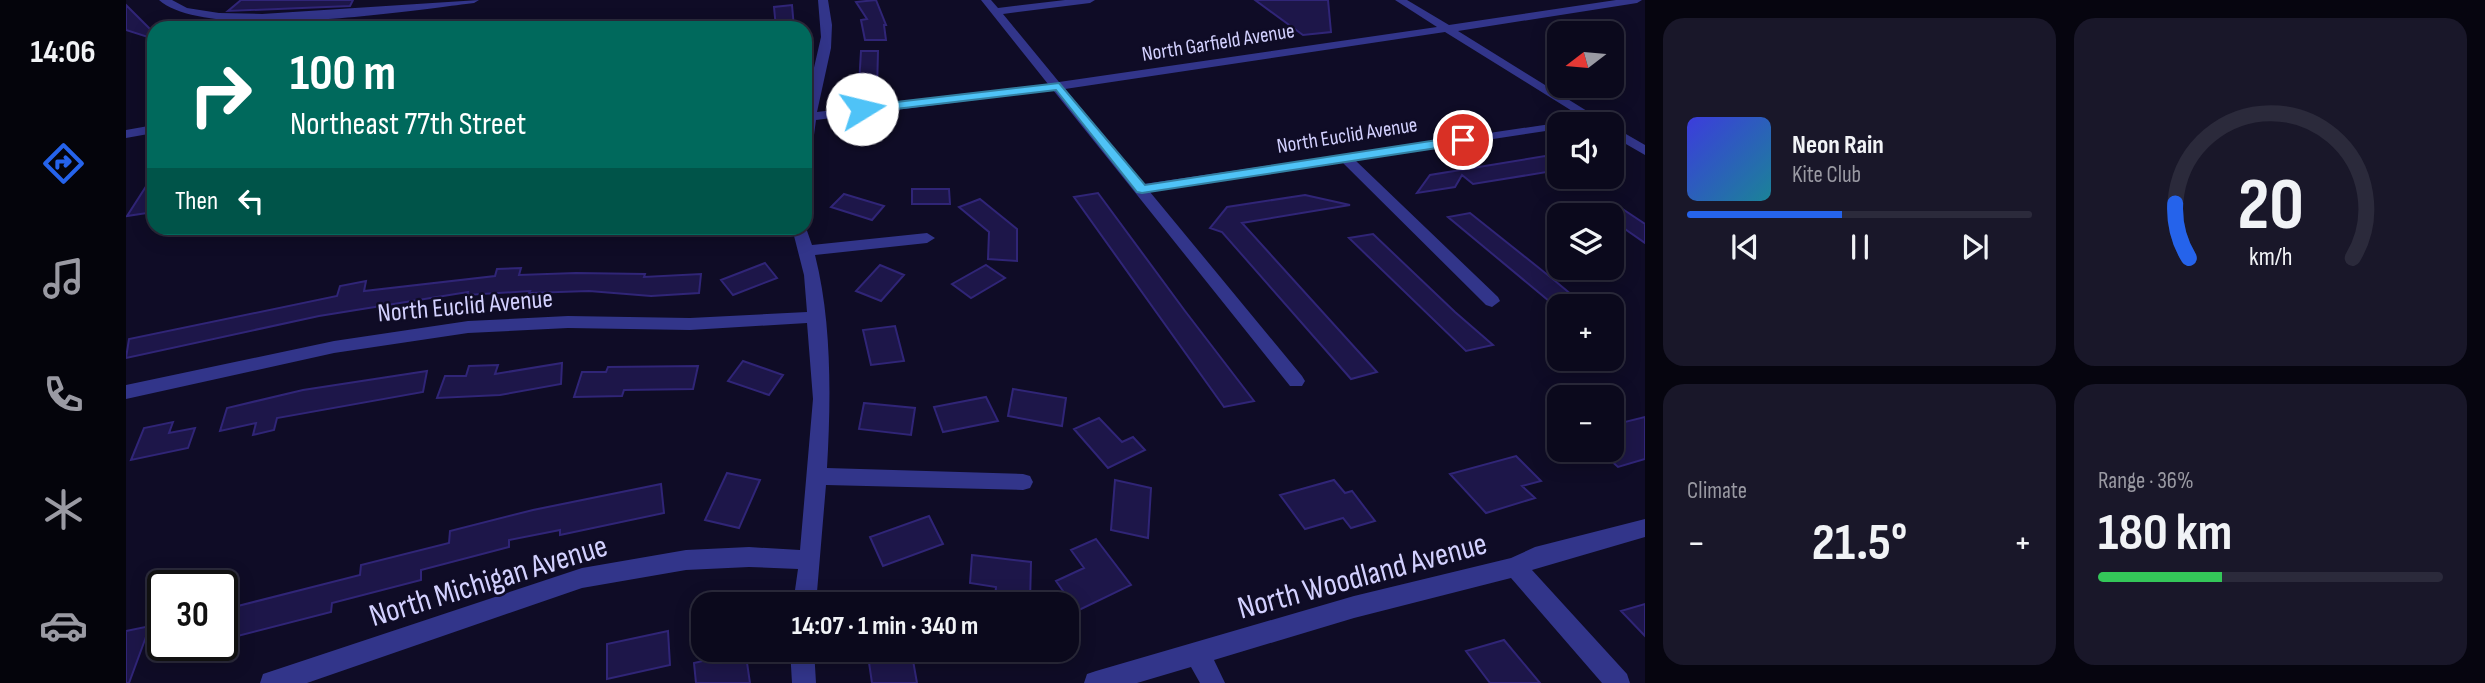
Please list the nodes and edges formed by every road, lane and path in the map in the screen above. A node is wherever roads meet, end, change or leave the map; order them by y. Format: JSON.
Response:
{"nodes":[{"id":1,"x":474,"y":0,"type":"edge"},
{"id":2,"x":823,"y":0,"type":"edge"},
{"id":3,"x":1090,"y":0,"type":"edge"},
{"id":4,"x":1400,"y":0,"type":"edge"},
{"id":5,"x":1637,"y":0,"type":"edge"},
{"id":6,"x":167,"y":3,"type":"edge"},
{"id":7,"x":990,"y":6,"type":"edge"},
{"id":8,"x":1448,"y":29,"type":"junction"},
{"id":9,"x":1059,"y":87,"type":"junction"},
{"id":10,"x":812,"y":102,"type":"edge"},
{"id":11,"x":1582,"y":112,"type":"edge"},
{"id":12,"x":812,"y":117,"type":"edge"},
{"id":13,"x":1547,"y":127,"type":"edge"},
{"id":14,"x":147,"y":130,"type":"edge"},
{"id":15,"x":126,"y":134,"type":"edge"},
{"id":16,"x":1624,"y":138,"type":"edge"},
{"id":17,"x":1645,"y":151,"type":"edge"},
{"id":18,"x":1345,"y":158,"type":"junction"},
{"id":19,"x":1142,"y":189,"type":"junction"},
{"id":20,"x":801,"y":235,"type":"edge"},
{"id":21,"x":927,"y":238,"type":"dead end"},
{"id":22,"x":804,"y":251,"type":"junction"},
{"id":23,"x":1492,"y":301,"type":"dead end"},
{"id":24,"x":814,"y":317,"type":"junction"},
{"id":25,"x":1296,"y":382,"type":"dead end"},
{"id":26,"x":126,"y":392,"type":"edge"},
{"id":27,"x":817,"y":476,"type":"junction"},
{"id":28,"x":1023,"y":482,"type":"dead end"},
{"id":29,"x":1645,"y":528,"type":"edge"},
{"id":30,"x":810,"y":560,"type":"junction"},
{"id":31,"x":1515,"y":567,"type":"junction"},
{"id":32,"x":806,"y":592,"type":"edge"},
{"id":33,"x":1197,"y":654,"type":"junction"},
{"id":34,"x":803,"y":662,"type":"edge"},
{"id":35,"x":272,"y":683,"type":"edge"},
{"id":36,"x":804,"y":683,"type":"edge"},
{"id":37,"x":1096,"y":683,"type":"edge"},
{"id":38,"x":1213,"y":683,"type":"edge"},
{"id":39,"x":1618,"y":683,"type":"edge"}],
"edges":[{"from":1,"to":6,"type":"street"},
{"from":2,"to":10,"type":"street"},
{"from":3,"to":7,"type":"street"},
{"from":4,"to":8,"type":"street"},
{"from":5,"to":8,"type":"street","name":"North Garfield Avenue"},
{"from":7,"to":9,"type":"street"},
{"from":8,"to":9,"type":"street","name":"North Garfield Avenue"},
{"from":8,"to":11,"type":"street"},
{"from":9,"to":12,"type":"street","name":"North Garfield Avenue"},
{"from":9,"to":19,"type":"street"},
{"from":13,"to":18,"type":"street","name":"North Euclid Avenue"},
{"from":14,"to":15,"type":"street"},
{"from":16,"to":17,"type":"street"},
{"from":18,"to":19,"type":"street","name":"North Euclid Avenue"},
{"from":18,"to":23,"type":"street"},
{"from":19,"to":25,"type":"street"},
{"from":20,"to":22,"type":"street"},
{"from":21,"to":22,"type":"street"},
{"from":22,"to":24,"type":"street"},
{"from":24,"to":26,"type":"street","name":"North Euclid Avenue"},
{"from":24,"to":27,"type":"street"},
{"from":27,"to":28,"type":"street"},
{"from":27,"to":30,"type":"street"},
{"from":29,"to":31,"type":"street","name":"North Woodland Avenue"},
{"from":30,"to":32,"type":"street"},
{"from":30,"to":35,"type":"street","name":"North Michigan Avenue"},
{"from":31,"to":33,"type":"street","name":"North Woodland Avenue"},
{"from":31,"to":39,"type":"street"},
{"from":33,"to":37,"type":"street","name":"North Woodland Avenue"},
{"from":33,"to":38,"type":"street"},
{"from":34,"to":36,"type":"street"}]}
